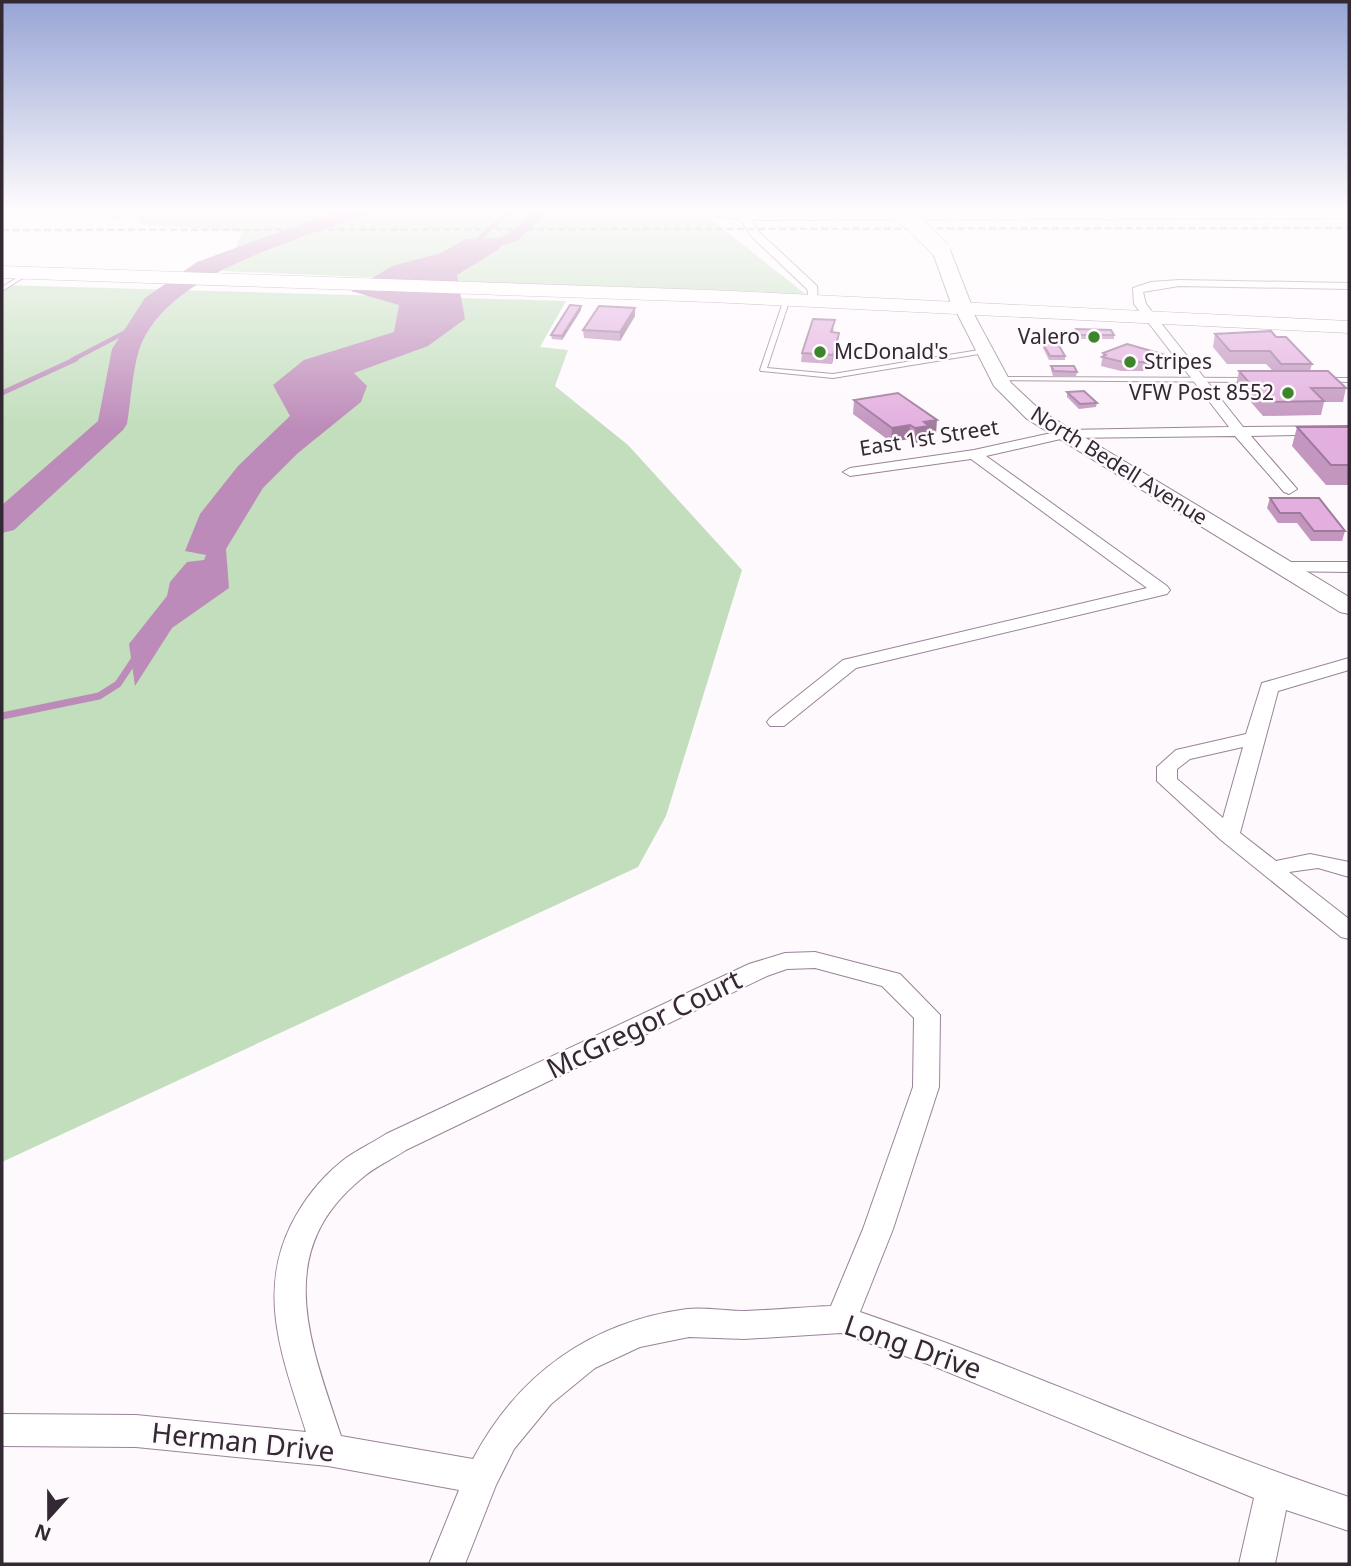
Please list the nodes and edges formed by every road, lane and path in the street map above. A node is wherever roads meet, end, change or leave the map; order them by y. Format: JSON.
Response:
{"nodes":[{"id":1,"x":326,"y":283,"type":"edge"},
{"id":2,"x":808,"y":283,"type":"edge"},
{"id":3,"x":953,"y":283,"type":"edge"},
{"id":4,"x":1206,"y":283,"type":"edge"},
{"id":5,"x":1212,"y":283,"type":"edge"},
{"id":6,"x":1349,"y":286,"type":"edge"},
{"id":7,"x":787,"y":299,"type":"junction"},
{"id":8,"x":814,"y":300,"type":"junction"},
{"id":9,"x":963,"y":309,"type":"junction"},
{"id":10,"x":1152,"y":317,"type":"junction"},
{"id":11,"x":1349,"y":327,"type":"edge"},
{"id":12,"x":985,"y":351,"type":"junction"},
{"id":13,"x":1000,"y":379,"type":"junction"},
{"id":14,"x":1199,"y":380,"type":"junction"},
{"id":15,"x":1254,"y":380,"type":"edge"},
{"id":16,"x":1308,"y":380,"type":"edge"},
{"id":17,"x":1349,"y":380,"type":"edge"},
{"id":18,"x":1238,"y":430,"type":"junction"},
{"id":19,"x":1349,"y":430,"type":"edge"},
{"id":20,"x":1065,"y":434,"type":"junction"},
{"id":21,"x":974,"y":454,"type":"junction"},
{"id":22,"x":850,"y":472,"type":"dead end"},
{"id":23,"x":1289,"y":489,"type":"dead end"},
{"id":24,"x":1282,"y":567,"type":"junction"},
{"id":25,"x":1349,"y":567,"type":"edge"},
{"id":26,"x":1349,"y":607,"type":"edge"},
{"id":27,"x":1349,"y":664,"type":"edge"},
{"id":28,"x":778,"y":722,"type":"dead end"},
{"id":29,"x":1255,"y":738,"type":"junction"},
{"id":30,"x":1229,"y":835,"type":"junction"},
{"id":31,"x":1272,"y":870,"type":"junction"},
{"id":32,"x":1349,"y":870,"type":"edge"},
{"id":33,"x":1349,"y":931,"type":"edge"},
{"id":34,"x":841,"y":1319,"type":"junction"},
{"id":35,"x":2,"y":1430,"type":"edge"},
{"id":36,"x":328,"y":1450,"type":"junction"},
{"id":37,"x":482,"y":1477,"type":"junction"},
{"id":38,"x":1273,"y":1489,"type":"junction"},
{"id":39,"x":1349,"y":1514,"type":"edge"},
{"id":40,"x":447,"y":1564,"type":"edge"},
{"id":41,"x":1257,"y":1564,"type":"edge"}],
"edges":[{"from":1,"to":7,"type":"highway"},
{"from":2,"to":8,"type":"street"},
{"from":3,"to":9,"type":"main road","name":"North Bedell Avenue","bridge":true},
{"from":4,"to":10,"type":"street"},
{"from":5,"to":6,"type":"street"},
{"from":7,"to":8,"type":"highway"},
{"from":7,"to":12,"type":"lane"},
{"from":8,"to":9,"type":"highway"},
{"from":9,"to":10,"type":"highway"},
{"from":9,"to":12,"type":"main road","name":"North Bedell Avenue"},
{"from":10,"to":11,"type":"highway"},
{"from":10,"to":14,"type":"street"},
{"from":12,"to":13,"type":"main road","name":"North Bedell Avenue"},
{"from":13,"to":14,"type":"lane"},
{"from":13,"to":20,"type":"main road","name":"North Bedell Avenue"},
{"from":14,"to":15,"type":"lane"},
{"from":14,"to":18,"type":"street"},
{"from":16,"to":17,"type":"lane"},
{"from":18,"to":19,"type":"street","name":"East 1st Street"},
{"from":18,"to":20,"type":"street","name":"East 1st Street"},
{"from":18,"to":23,"type":"street"},
{"from":20,"to":21,"type":"street","name":"East 1st Street"},
{"from":20,"to":24,"type":"main road","name":"North Bedell Avenue"},
{"from":21,"to":22,"type":"street","name":"East 1st Street"},
{"from":21,"to":28,"type":"street"},
{"from":24,"to":25,"type":"street"},
{"from":24,"to":26,"type":"main road","name":"North Bedell Avenue"},
{"from":27,"to":29,"type":"street"},
{"from":29,"to":30,"type":"street"},
{"from":29,"to":30,"type":"street"},
{"from":30,"to":31,"type":"street"},
{"from":31,"to":32,"type":"street"},
{"from":31,"to":33,"type":"street"},
{"from":34,"to":36,"type":"street","name":"McGregor Court"},
{"from":34,"to":37,"type":"street","name":"Long Drive"},
{"from":34,"to":38,"type":"street","name":"Long Drive"},
{"from":35,"to":36,"type":"street","name":"Herman Drive"},
{"from":36,"to":37,"type":"street","name":"Herman Drive"},
{"from":37,"to":40,"type":"street","name":"Long Drive"},
{"from":38,"to":39,"type":"street","name":"Long Drive"},
{"from":38,"to":41,"type":"street"}]}
